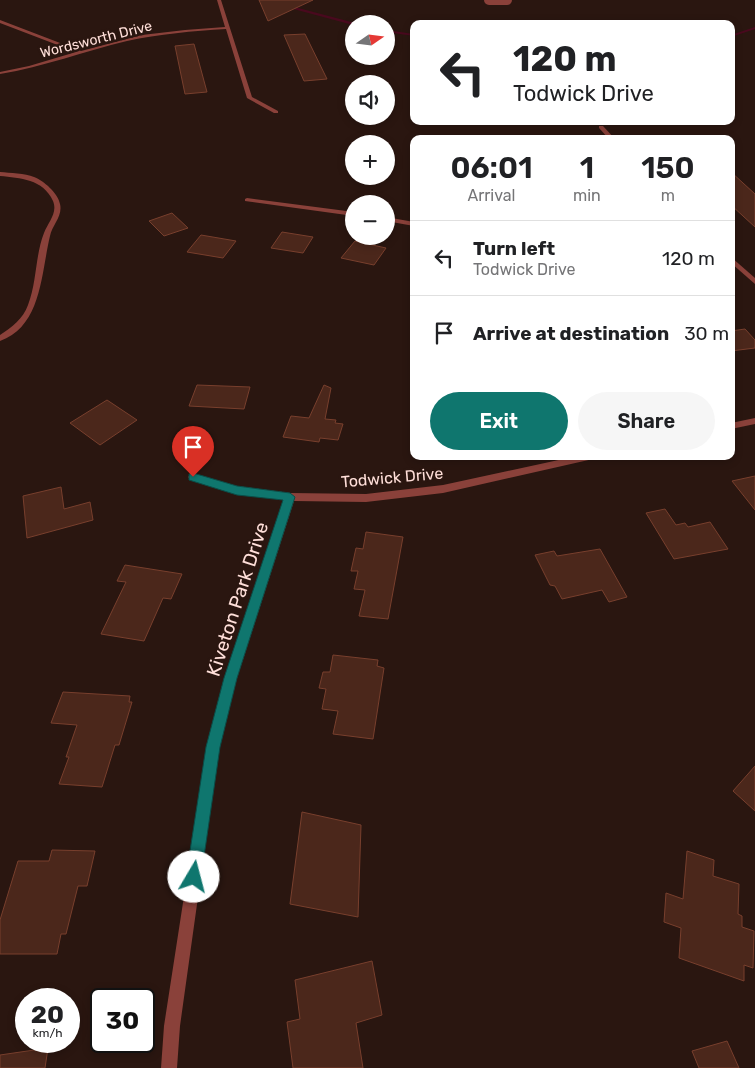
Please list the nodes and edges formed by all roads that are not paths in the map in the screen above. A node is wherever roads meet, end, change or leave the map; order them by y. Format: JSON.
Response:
{"nodes":[{"id":1,"x":219,"y":0,"type":"edge"},
{"id":2,"x":489,"y":0,"type":"edge"},
{"id":3,"x":507,"y":0,"type":"edge"},
{"id":4,"x":0,"y":21,"type":"edge"},
{"id":5,"x":228,"y":28,"type":"junction"},
{"id":6,"x":82,"y":53,"type":"junction"},
{"id":7,"x":0,"y":73,"type":"edge"},
{"id":8,"x":276,"y":112,"type":"dead end"},
{"id":9,"x":601,"y":127,"type":"dead end"},
{"id":10,"x":608,"y":135,"type":"edge"},
{"id":11,"x":0,"y":174,"type":"edge"},
{"id":12,"x":247,"y":200,"type":"dead end"},
{"id":13,"x":345,"y":213,"type":"edge"},
{"id":14,"x":395,"y":221,"type":"edge"},
{"id":15,"x":410,"y":223,"type":"edge"},
{"id":16,"x":735,"y":263,"type":"edge"},
{"id":17,"x":755,"y":282,"type":"edge"},
{"id":18,"x":0,"y":339,"type":"edge"},
{"id":19,"x":755,"y":421,"type":"edge"},
{"id":20,"x":735,"y":425,"type":"edge"},
{"id":21,"x":575,"y":460,"type":"edge"},
{"id":22,"x":193,"y":477,"type":"dead end"},
{"id":23,"x":290,"y":497,"type":"junction"},
{"id":24,"x":169,"y":1068,"type":"edge"}],
"edges":[{"from":1,"to":5,"type":"street"},
{"from":2,"to":3,"type":"street"},
{"from":4,"to":6,"type":"street"},
{"from":5,"to":6,"type":"street","name":"Wordsworth Drive"},
{"from":5,"to":8,"type":"street"},
{"from":6,"to":7,"type":"street","name":"Wordsworth Drive"},
{"from":9,"to":10,"type":"street"},
{"from":11,"to":18,"type":"street"},
{"from":12,"to":13,"type":"street"},
{"from":14,"to":15,"type":"street"},
{"from":16,"to":17,"type":"street"},
{"from":19,"to":20,"type":"street"},
{"from":21,"to":23,"type":"street","name":"Todwick Drive"},
{"from":22,"to":23,"type":"street","name":"Todwick Drive"},
{"from":23,"to":24,"type":"street","name":"Kiveton Park Drive"}]}
